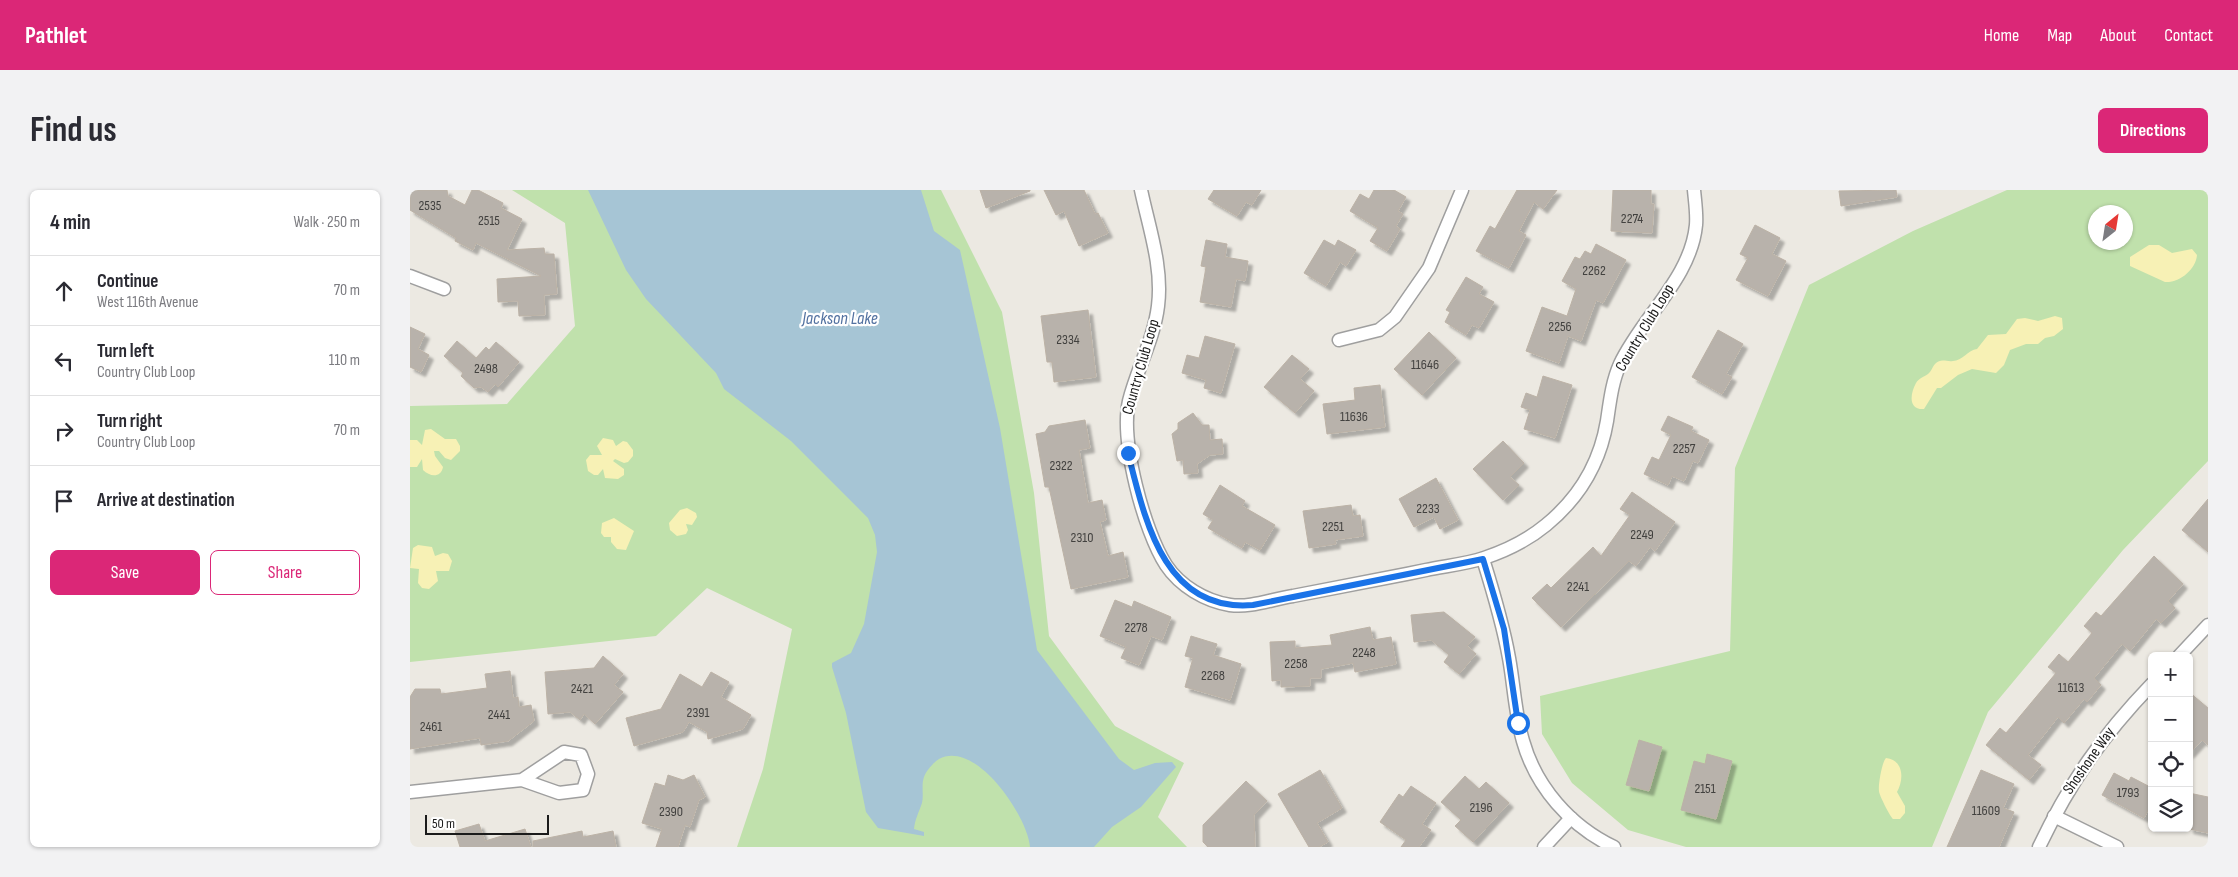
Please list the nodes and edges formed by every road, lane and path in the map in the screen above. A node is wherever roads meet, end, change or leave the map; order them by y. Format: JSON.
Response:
{"nodes":[{"id":1,"x":1141,"y":190,"type":"edge"},
{"id":2,"x":1462,"y":190,"type":"edge"},
{"id":3,"x":1694,"y":190,"type":"edge"},
{"id":4,"x":410,"y":276,"type":"edge"},
{"id":5,"x":444,"y":289,"type":"dead end"},
{"id":6,"x":1340,"y":340,"type":"dead end"},
{"id":7,"x":1483,"y":559,"type":"junction"},
{"id":8,"x":2208,"y":625,"type":"edge"},
{"id":9,"x":2183,"y":652,"type":"edge"},
{"id":10,"x":2148,"y":689,"type":"edge"},
{"id":11,"x":522,"y":780,"type":"junction"},
{"id":12,"x":410,"y":792,"type":"edge"},
{"id":13,"x":2054,"y":816,"type":"junction"},
{"id":14,"x":1571,"y":818,"type":"junction"},
{"id":15,"x":1544,"y":847,"type":"edge"},
{"id":16,"x":1614,"y":847,"type":"edge"},
{"id":17,"x":2039,"y":847,"type":"edge"},
{"id":18,"x":2117,"y":847,"type":"edge"}],
"edges":[{"from":1,"to":7,"type":"street","name":"Country Club Loop"},
{"from":2,"to":6,"type":"street"},
{"from":3,"to":7,"type":"street","name":"Country Club Loop"},
{"from":4,"to":5,"type":"street"},
{"from":7,"to":14,"type":"street"},
{"from":8,"to":9,"type":"street"},
{"from":10,"to":13,"type":"street","name":"Shoshone Way"},
{"from":11,"to":11,"type":"street"},
{"from":11,"to":12,"type":"street"},
{"from":13,"to":17,"type":"street","name":"Shoshone Way"},
{"from":13,"to":18,"type":"street"},
{"from":14,"to":15,"type":"street"},
{"from":14,"to":16,"type":"street"}]}
